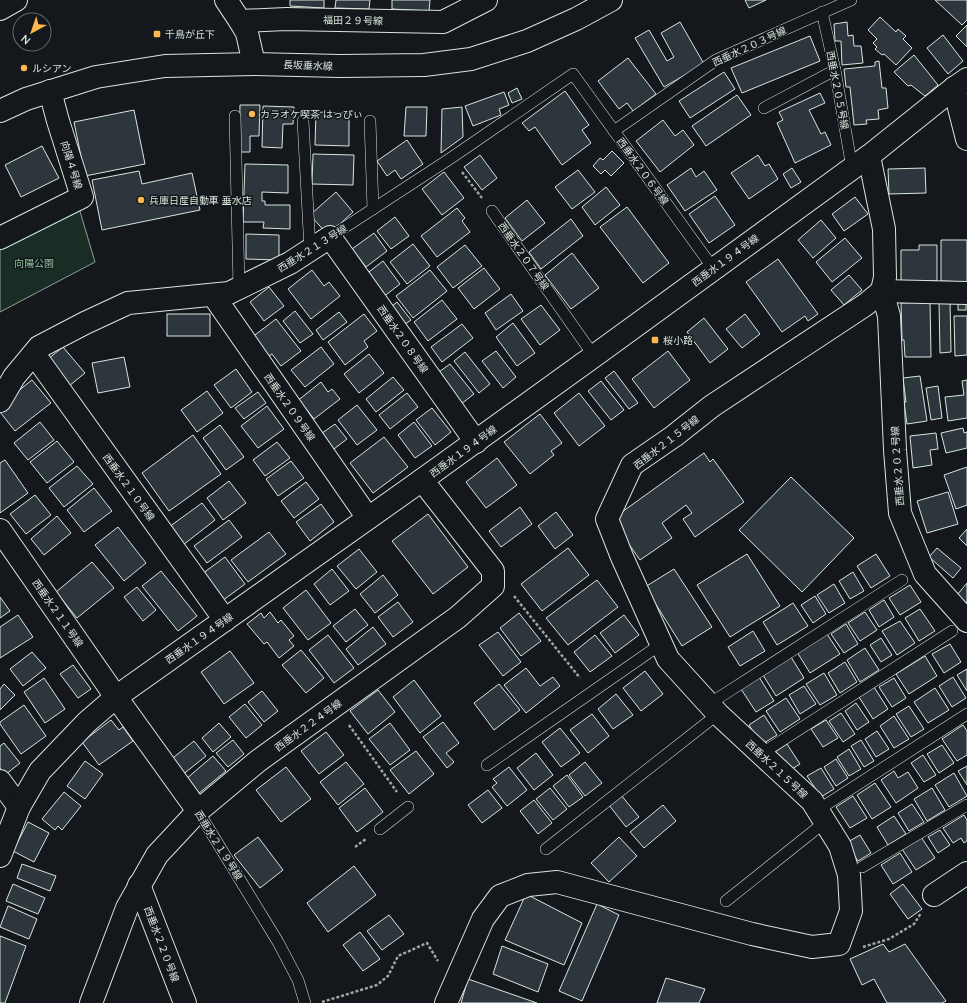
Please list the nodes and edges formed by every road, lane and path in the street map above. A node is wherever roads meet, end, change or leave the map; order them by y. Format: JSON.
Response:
{"nodes":[{"id":1,"x":16,"y":0,"type":"edge"},
{"id":2,"x":226,"y":0,"type":"edge"},
{"id":3,"x":486,"y":0,"type":"edge"},
{"id":4,"x":611,"y":0,"type":"edge"},
{"id":5,"x":851,"y":0,"type":"edge"},
{"id":6,"x":0,"y":9,"type":"edge"},
{"id":7,"x":822,"y":12,"type":"junction"},
{"id":8,"x":240,"y":21,"type":"junction"},
{"id":9,"x":254,"y":64,"type":"junction"},
{"id":10,"x":835,"y":70,"type":"junction"},
{"id":11,"x":573,"y":74,"type":"joint"},
{"id":12,"x":960,"y":84,"type":"edge"},
{"id":13,"x":50,"y":91,"type":"junction"},
{"id":14,"x":764,"y":108,"type":"dead end"},
{"id":15,"x":0,"y":111,"type":"edge"},
{"id":16,"x":235,"y":116,"type":"dead end"},
{"id":17,"x":303,"y":121,"type":"dead end"},
{"id":18,"x":370,"y":121,"type":"dead end"},
{"id":19,"x":614,"y":131,"type":"junction"},
{"id":20,"x":967,"y":139,"type":"edge"},
{"id":21,"x":451,"y":158,"type":"junction"},
{"id":22,"x":860,"y":162,"type":"junction"},
{"id":23,"x":373,"y":209,"type":"junction"},
{"id":24,"x":492,"y":211,"type":"joint"},
{"id":25,"x":330,"y":237,"type":"junction"},
{"id":26,"x":0,"y":238,"type":"edge"},
{"id":27,"x":310,"y":250,"type":"junction"},
{"id":28,"x":714,"y":268,"type":"junction"},
{"id":29,"x":239,"y":287,"type":"junction"},
{"id":30,"x":882,"y":291,"type":"junction"},
{"id":31,"x":967,"y":293,"type":"edge"},
{"id":32,"x":212,"y":295,"type":"junction"},
{"id":33,"x":34,"y":354,"type":"junction"},
{"id":34,"x":594,"y":356,"type":"junction"},
{"id":35,"x":0,"y":401,"type":"edge"},
{"id":36,"x":476,"y":442,"type":"junction"},
{"id":37,"x":422,"y":480,"type":"junction"},
{"id":38,"x":368,"y":518,"type":"junction"},
{"id":39,"x":0,"y":530,"type":"edge"},
{"id":40,"x":493,"y":571,"type":"junction"},
{"id":41,"x":902,"y":580,"type":"dead end"},
{"id":42,"x":224,"y":620,"type":"junction"},
{"id":43,"x":959,"y":626,"type":"edge"},
{"id":44,"x":662,"y":644,"type":"junction"},
{"id":45,"x":592,"y":692,"type":"junction"},
{"id":46,"x":116,"y":696,"type":"junction"},
{"id":47,"x":335,"y":706,"type":"junction"},
{"id":48,"x":713,"y":709,"type":"junction"},
{"id":49,"x":967,"y":714,"type":"edge"},
{"id":50,"x":761,"y":754,"type":"junction"},
{"id":51,"x":487,"y":765,"type":"dead end"},
{"id":52,"x":0,"y":781,"type":"edge"},
{"id":53,"x":967,"y":805,"type":"edge"},
{"id":54,"x":19,"y":807,"type":"junction"},
{"id":55,"x":408,"y":808,"type":"joint"},
{"id":56,"x":198,"y":811,"type":"junction"},
{"id":57,"x":822,"y":816,"type":"junction"},
{"id":58,"x":380,"y":829,"type":"dead end"},
{"id":59,"x":546,"y":849,"type":"dead end"},
{"id":60,"x":0,"y":856,"type":"edge"},
{"id":61,"x":862,"y":867,"type":"dead end"},
{"id":62,"x":967,"y":873,"type":"edge"},
{"id":63,"x":139,"y":885,"type":"junction"},
{"id":64,"x":934,"y":895,"type":"joint"},
{"id":65,"x":726,"y":901,"type":"dead end"},
{"id":66,"x":840,"y":944,"type":"junction"},
{"id":67,"x":450,"y":994,"type":"edge"},
{"id":68,"x":91,"y":1003,"type":"edge"},
{"id":69,"x":185,"y":1003,"type":"edge"},
{"id":70,"x":305,"y":1003,"type":"edge"},
{"id":71,"x":320,"y":1003,"type":"edge"}],
"edges":[{"from":1,"to":6,"type":"street"},
{"from":2,"to":8,"type":"street"},
{"from":3,"to":8,"type":"street","name":"福田２９号線"},
{"from":4,"to":9,"type":"street","name":"長坂垂水線"},
{"from":5,"to":7,"type":"lane","name":"西垂水２０３号線"},
{"from":7,"to":10,"type":"lane","name":"西垂水２０５号線"},
{"from":7,"to":19,"type":"lane","name":"西垂水２０３号線"},
{"from":8,"to":9,"type":"street"},
{"from":9,"to":13,"type":"street","name":"長坂垂水線"},
{"from":10,"to":14,"type":"lane"},
{"from":10,"to":22,"type":"lane","name":"西垂水２０５号線"},
{"from":11,"to":19,"type":"lane","name":"西垂水２０６号線"},
{"from":11,"to":21,"type":"lane","name":"西垂水２１３号線"},
{"from":12,"to":20,"type":"street"},
{"from":12,"to":22,"type":"street","name":"西垂水１９４号線"},
{"from":13,"to":15,"type":"street","name":"長坂垂水線"},
{"from":13,"to":26,"type":"street","name":"向陽４号線"},
{"from":16,"to":29,"type":"lane"},
{"from":17,"to":27,"type":"lane"},
{"from":18,"to":23,"type":"lane"},
{"from":19,"to":28,"type":"lane","name":"西垂水２０６号線"},
{"from":21,"to":23,"type":"lane","name":"西垂水２１３号線"},
{"from":21,"to":24,"type":"path"},
{"from":22,"to":28,"type":"street","name":"西垂水１９４号線"},
{"from":22,"to":30,"type":"street"},
{"from":23,"to":25,"type":"lane","name":"西垂水２１３号線"},
{"from":24,"to":34,"type":"lane","name":"西垂水２０７号線"},
{"from":25,"to":27,"type":"street","name":"西垂水２１３号線"},
{"from":25,"to":36,"type":"street","name":"西垂水２０８号線"},
{"from":27,"to":29,"type":"street","name":"西垂水２１３号線"},
{"from":28,"to":34,"type":"street","name":"西垂水１９４号線"},
{"from":29,"to":32,"type":"street","name":"西垂水２１３号線"},
{"from":30,"to":31,"type":"street"},
{"from":30,"to":43,"type":"street","name":"西垂水２０２号線"},
{"from":30,"to":44,"type":"street","name":"西垂水２１５号線"},
{"from":32,"to":33,"type":"street","name":"西垂水２１３号線"},
{"from":32,"to":38,"type":"street","name":"西垂水２０９号線"},
{"from":33,"to":35,"type":"street","name":"西垂水２１３号線"},
{"from":33,"to":42,"type":"street","name":"西垂水２１０号線"},
{"from":34,"to":36,"type":"street","name":"西垂水１９４号線"},
{"from":36,"to":37,"type":"street","name":"西垂水１９４号線"},
{"from":37,"to":38,"type":"street","name":"西垂水１９４号線"},
{"from":37,"to":40,"type":"street"},
{"from":38,"to":42,"type":"street","name":"西垂水１９４号線"},
{"from":39,"to":46,"type":"street","name":"西垂水２１１号線"},
{"from":40,"to":45,"type":"path"},
{"from":40,"to":47,"type":"street","name":"西垂水２２４号線"},
{"from":41,"to":48,"type":"lane"},
{"from":42,"to":46,"type":"street","name":"西垂水１９４号線"},
{"from":43,"to":50,"type":"lane"},
{"from":44,"to":45,"type":"lane"},
{"from":44,"to":48,"type":"street","name":"西垂水２１５号線"},
{"from":45,"to":51,"type":"lane"},
{"from":46,"to":54,"type":"street","name":"西垂水１９４号線"},
{"from":46,"to":56,"type":"street","name":"西垂水２１９号線"},
{"from":47,"to":55,"type":"path"},
{"from":47,"to":56,"type":"street","name":"西垂水２２４号線"},
{"from":48,"to":50,"type":"street","name":"西垂水２１５号線"},
{"from":48,"to":59,"type":"lane"},
{"from":49,"to":57,"type":"lane"},
{"from":50,"to":57,"type":"street","name":"西垂水２１５号線"},
{"from":52,"to":54,"type":"street"},
{"from":53,"to":61,"type":"lane"},
{"from":54,"to":60,"type":"street","name":"西垂水１９４号線"},
{"from":55,"to":58,"type":"lane"},
{"from":56,"to":63,"type":"street","name":"西垂水２２４号線"},
{"from":56,"to":70,"type":"lane","name":"西垂水２１９号線"},
{"from":57,"to":65,"type":"lane"},
{"from":57,"to":66,"type":"street","name":"西垂水２１５号線"},
{"from":62,"to":64,"type":"street"},
{"from":63,"to":68,"type":"street","name":"西垂水２２４号線"},
{"from":63,"to":69,"type":"street","name":"西垂水２２０号線"},
{"from":64,"to":66,"type":"path"},
{"from":66,"to":67,"type":"street"},
{"from":67,"to":71,"type":"path"}]}
